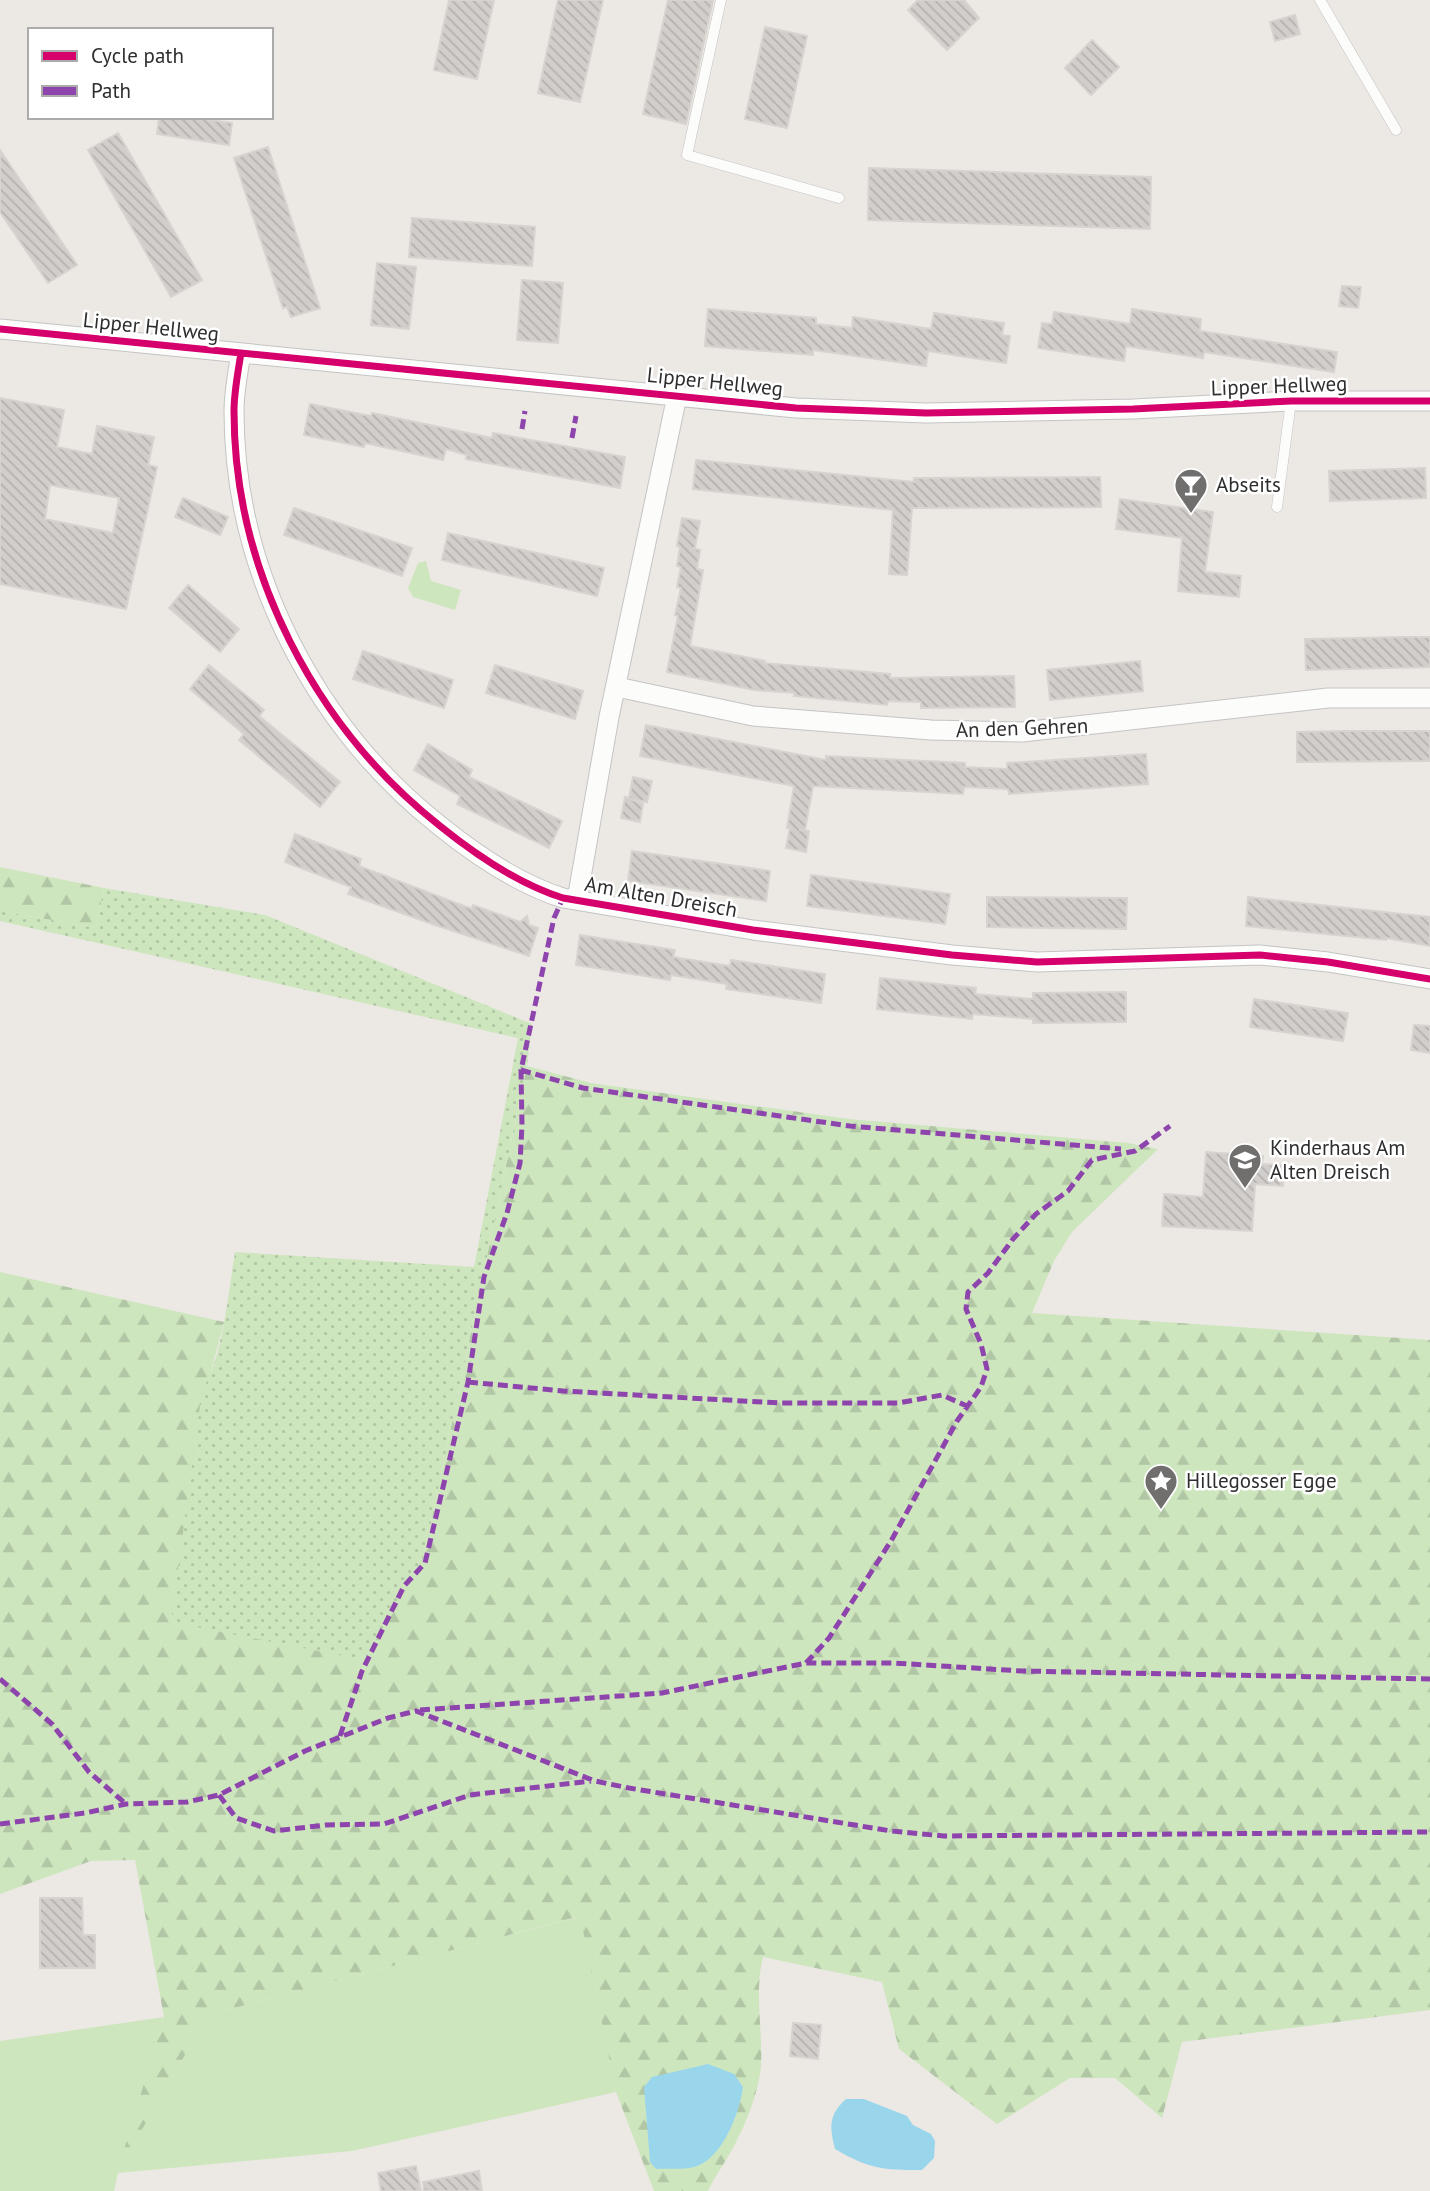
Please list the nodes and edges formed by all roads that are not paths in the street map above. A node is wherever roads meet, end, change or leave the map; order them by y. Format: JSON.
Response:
{"nodes":[{"id":1,"x":721,"y":0,"type":"edge"},
{"id":2,"x":1320,"y":0,"type":"edge"},
{"id":3,"x":1396,"y":130,"type":"dead end"},
{"id":4,"x":839,"y":198,"type":"dead end"},
{"id":5,"x":0,"y":329,"type":"edge"},
{"id":6,"x":241,"y":353,"type":"junction"},
{"id":7,"x":677,"y":396,"type":"junction"},
{"id":8,"x":1291,"y":401,"type":"junction"},
{"id":9,"x":1430,"y":401,"type":"edge"},
{"id":10,"x":1277,"y":507,"type":"dead end"},
{"id":11,"x":617,"y":687,"type":"junction"},
{"id":12,"x":1430,"y":698,"type":"edge"},
{"id":13,"x":577,"y":900,"type":"junction"},
{"id":14,"x":1430,"y":979,"type":"edge"}],
"edges":[{"from":1,"to":4,"type":"lane"},
{"from":2,"to":3,"type":"lane"},
{"from":5,"to":6,"type":"street","name":"Lipper Hellweg"},
{"from":6,"to":7,"type":"street","name":"Lipper Hellweg"},
{"from":6,"to":13,"type":"street","name":"Am Alten Dreisch"},
{"from":7,"to":8,"type":"street","name":"Lipper Hellweg"},
{"from":7,"to":11,"type":"street","name":"Am Alten Dreisch"},
{"from":8,"to":9,"type":"street","name":"Lipper Hellweg"},
{"from":8,"to":10,"type":"lane"},
{"from":11,"to":12,"type":"street","name":"An den Gehren"},
{"from":11,"to":13,"type":"street","name":"Am Alten Dreisch"},
{"from":13,"to":14,"type":"street","name":"Am Alten Dreisch"}]}
